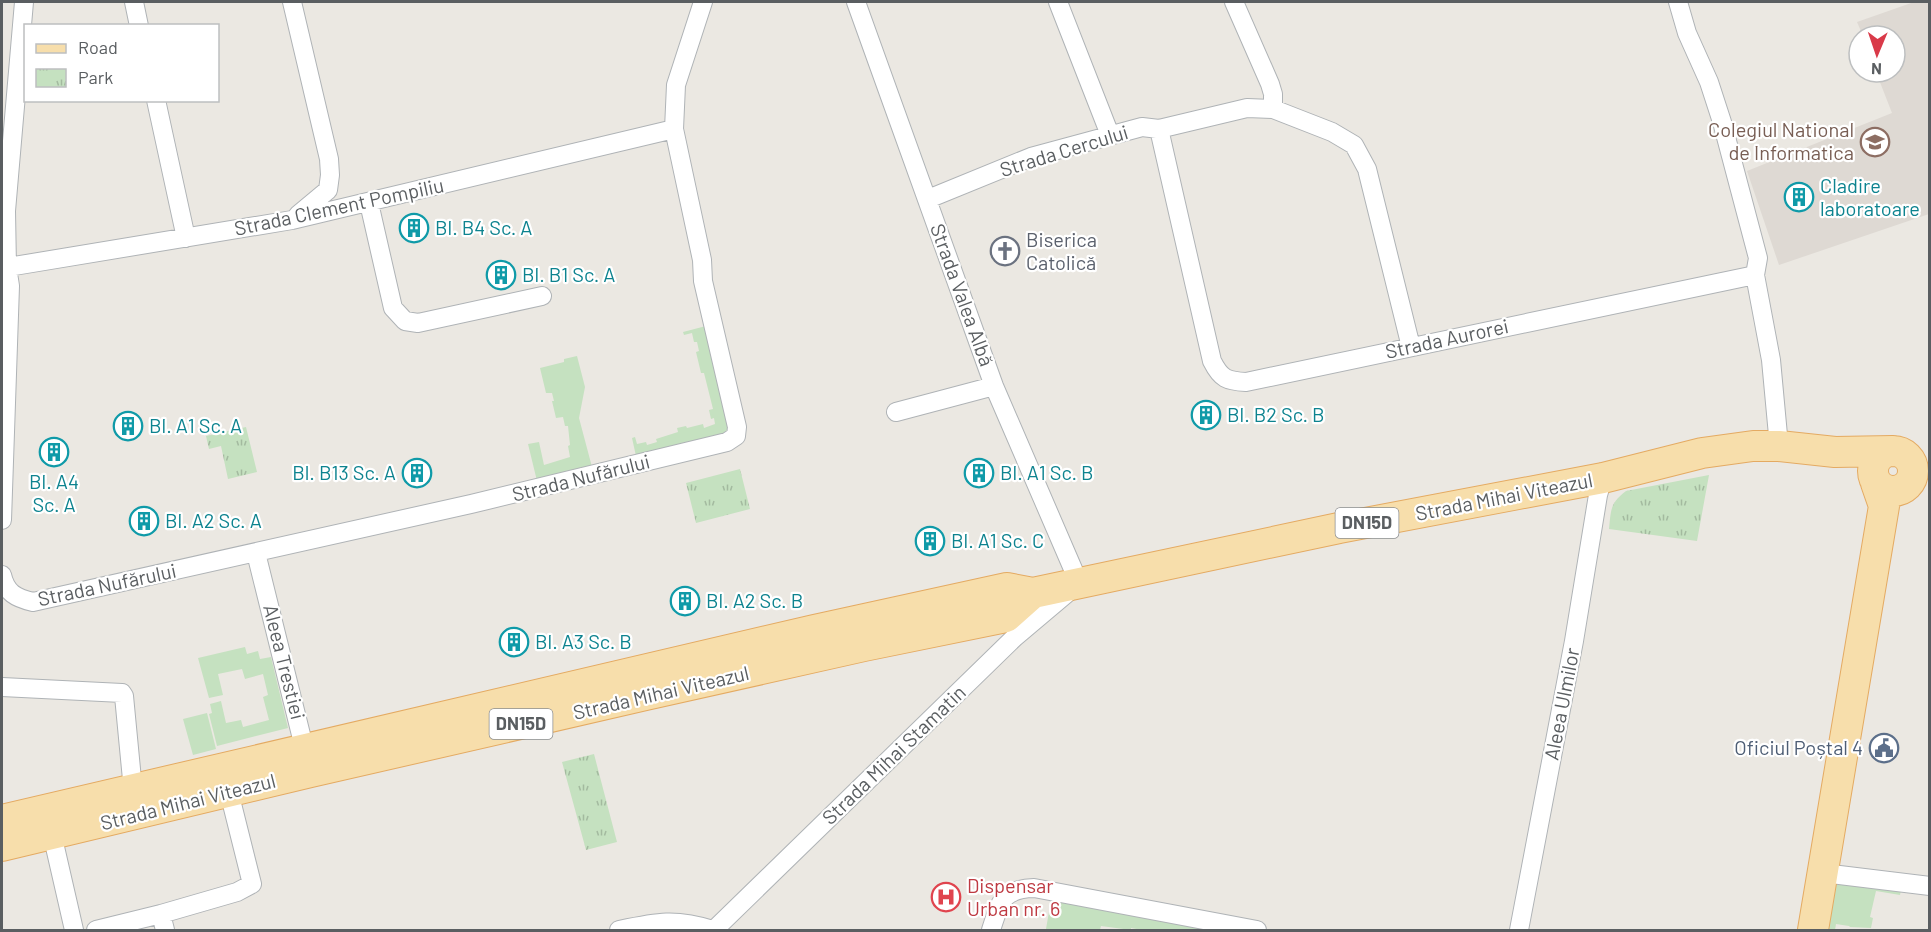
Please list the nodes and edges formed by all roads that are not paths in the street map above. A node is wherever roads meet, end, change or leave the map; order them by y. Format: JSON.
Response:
{"nodes":[{"id":1,"x":24,"y":2,"type":"edge"},
{"id":2,"x":134,"y":2,"type":"edge"},
{"id":3,"x":292,"y":2,"type":"edge"},
{"id":4,"x":702,"y":2,"type":"edge"},
{"id":5,"x":856,"y":2,"type":"edge"},
{"id":6,"x":1058,"y":2,"type":"edge"},
{"id":7,"x":1234,"y":2,"type":"edge"},
{"id":8,"x":1678,"y":2,"type":"edge"},
{"id":9,"x":139,"y":24,"type":"edge"},
{"id":10,"x":156,"y":102,"type":"edge"},
{"id":11,"x":1273,"y":109,"type":"junction"},
{"id":12,"x":674,"y":129,"type":"junction"},
{"id":13,"x":1159,"y":129,"type":"junction"},
{"id":14,"x":1110,"y":135,"type":"junction"},
{"id":15,"x":928,"y":199,"type":"junction"},
{"id":16,"x":369,"y":202,"type":"junction"},
{"id":17,"x":292,"y":220,"type":"junction"},
{"id":18,"x":186,"y":238,"type":"junction"},
{"id":19,"x":4,"y":268,"type":"edge"},
{"id":20,"x":1755,"y":275,"type":"junction"},
{"id":21,"x":542,"y":296,"type":"dead end"},
{"id":22,"x":1411,"y":347,"type":"junction"},
{"id":23,"x":994,"y":386,"type":"junction"},
{"id":24,"x":896,"y":412,"type":"dead end"},
{"id":25,"x":1779,"y":446,"type":"junction"},
{"id":26,"x":1896,"y":451,"type":"junction"},
{"id":27,"x":1834,"y":452,"type":"junction"},
{"id":28,"x":1929,"y":454,"type":"edge"},
{"id":29,"x":1603,"y":478,"type":"junction"},
{"id":30,"x":1896,"y":485,"type":"edge"},
{"id":31,"x":2,"y":520,"type":"edge"},
{"id":32,"x":256,"y":553,"type":"junction"},
{"id":33,"x":2,"y":575,"type":"edge"},
{"id":34,"x":1079,"y":583,"type":"junction"},
{"id":35,"x":1032,"y":593,"type":"junction"},
{"id":36,"x":1011,"y":627,"type":"junction"},
{"id":37,"x":2,"y":687,"type":"edge"},
{"id":38,"x":308,"y":760,"type":"junction"},
{"id":39,"x":133,"y":790,"type":"junction"},
{"id":40,"x":229,"y":792,"type":"junction"},
{"id":41,"x":77,"y":816,"type":"junction"},
{"id":42,"x":2,"y":820,"type":"edge"},
{"id":43,"x":52,"y":834,"type":"junction"},
{"id":44,"x":2,"y":846,"type":"edge"},
{"id":45,"x":1823,"y":873,"type":"junction"},
{"id":46,"x":1929,"y":886,"type":"edge"},
{"id":47,"x":163,"y":922,"type":"edge"},
{"id":48,"x":74,"y":930,"type":"edge"},
{"id":49,"x":96,"y":930,"type":"edge"},
{"id":50,"x":619,"y":930,"type":"edge"},
{"id":51,"x":713,"y":930,"type":"edge"},
{"id":52,"x":991,"y":930,"type":"edge"},
{"id":53,"x":1257,"y":930,"type":"edge"},
{"id":54,"x":1520,"y":930,"type":"edge"},
{"id":55,"x":1814,"y":930,"type":"edge"}],
"edges":[{"from":1,"to":19,"type":"street"},
{"from":2,"to":9,"type":"street"},
{"from":3,"to":17,"type":"street"},
{"from":4,"to":12,"type":"street","name":"Strada Nufărului"},
{"from":5,"to":15,"type":"street","name":"Strada Valea Albă"},
{"from":6,"to":14,"type":"street"},
{"from":7,"to":11,"type":"street"},
{"from":8,"to":20,"type":"street"},
{"from":10,"to":18,"type":"street"},
{"from":11,"to":13,"type":"street","name":"Strada Cercului"},
{"from":11,"to":22,"type":"street","name":"Strada Cercului"},
{"from":12,"to":16,"type":"street","name":"Strada Clement Pompiliu"},
{"from":12,"to":32,"type":"street","name":"Strada Nufărului"},
{"from":13,"to":14,"type":"street","name":"Strada Cercului"},
{"from":13,"to":22,"type":"street","name":"Strada Aurorei"},
{"from":14,"to":15,"type":"street","name":"Strada Cercului"},
{"from":15,"to":23,"type":"street","name":"Strada Valea Albă"},
{"from":16,"to":17,"type":"street","name":"Strada Clement Pompiliu"},
{"from":16,"to":21,"type":"street"},
{"from":17,"to":18,"type":"street","name":"Strada Clement Pompiliu"},
{"from":18,"to":19,"type":"street","name":"Strada Clement Pompiliu"},
{"from":19,"to":31,"type":"street"},
{"from":20,"to":22,"type":"street","name":"Strada Aurorei"},
{"from":20,"to":25,"type":"street"},
{"from":23,"to":24,"type":"street"},
{"from":23,"to":34,"type":"street","name":"Strada Valea Albă"},
{"from":25,"to":27,"type":"main road","name":"Strada Mihai Viteazul","number":"DN15D"},
{"from":25,"to":29,"type":"main road","name":"Strada Mihai Viteazul","number":"DN15D"},
{"from":26,"to":27,"type":"main road","name":"Strada Mihai Viteazul"},
{"from":26,"to":28,"type":"main road","name":"Strada Mihai Viteazul"},
{"from":26,"to":30,"type":"main road"},
{"from":27,"to":30,"type":"main road","name":"Strada Mihai Viteazul"},
{"from":29,"to":34,"type":"main road","name":"Strada Mihai Viteazul","number":"DN15D"},
{"from":29,"to":54,"type":"street","name":"Aleea Ulmilor"},
{"from":30,"to":45,"type":"main road"},
{"from":32,"to":33,"type":"street","name":"Strada Nufărului"},
{"from":32,"to":38,"type":"street","name":"Aleea Trestiei"},
{"from":34,"to":35,"type":"main road","name":"Strada Mihai Viteazul","number":"DN15D"},
{"from":34,"to":36,"type":"street","name":"Strada Mihai Stamatin"},
{"from":35,"to":36,"type":"main road"},
{"from":35,"to":38,"type":"main road","name":"Strada Mihai Viteazul","number":"DN15D"},
{"from":36,"to":38,"type":"main road","name":"Strada Mihai Viteazul","number":"DN15D"},
{"from":36,"to":51,"type":"street","name":"Strada Mihai Stamatin"},
{"from":37,"to":39,"type":"street"},
{"from":38,"to":39,"type":"main road","name":"Strada Mihai Viteazul","number":"DN15D"},
{"from":38,"to":40,"type":"main road","name":"Strada Mihai Viteazul","number":"DN15D"},
{"from":39,"to":41,"type":"main road","name":"Strada Mihai Viteazul","number":"DN15D"},
{"from":40,"to":41,"type":"main road","name":"Strada Mihai Viteazul","number":"DN15D"},
{"from":40,"to":47,"type":"street"},
{"from":41,"to":42,"type":"main road","name":"Strada Mihai Viteazul","number":"DN15D"},
{"from":41,"to":43,"type":"main road","name":"Strada Mihai Viteazul","number":"DN15D"},
{"from":43,"to":44,"type":"main road","name":"Strada Mihai Viteazul","number":"DN15D"},
{"from":43,"to":48,"type":"street"},
{"from":45,"to":46,"type":"street"},
{"from":45,"to":55,"type":"main road"},
{"from":47,"to":49,"type":"street"},
{"from":50,"to":51,"type":"street"},
{"from":52,"to":53,"type":"street"}]}
